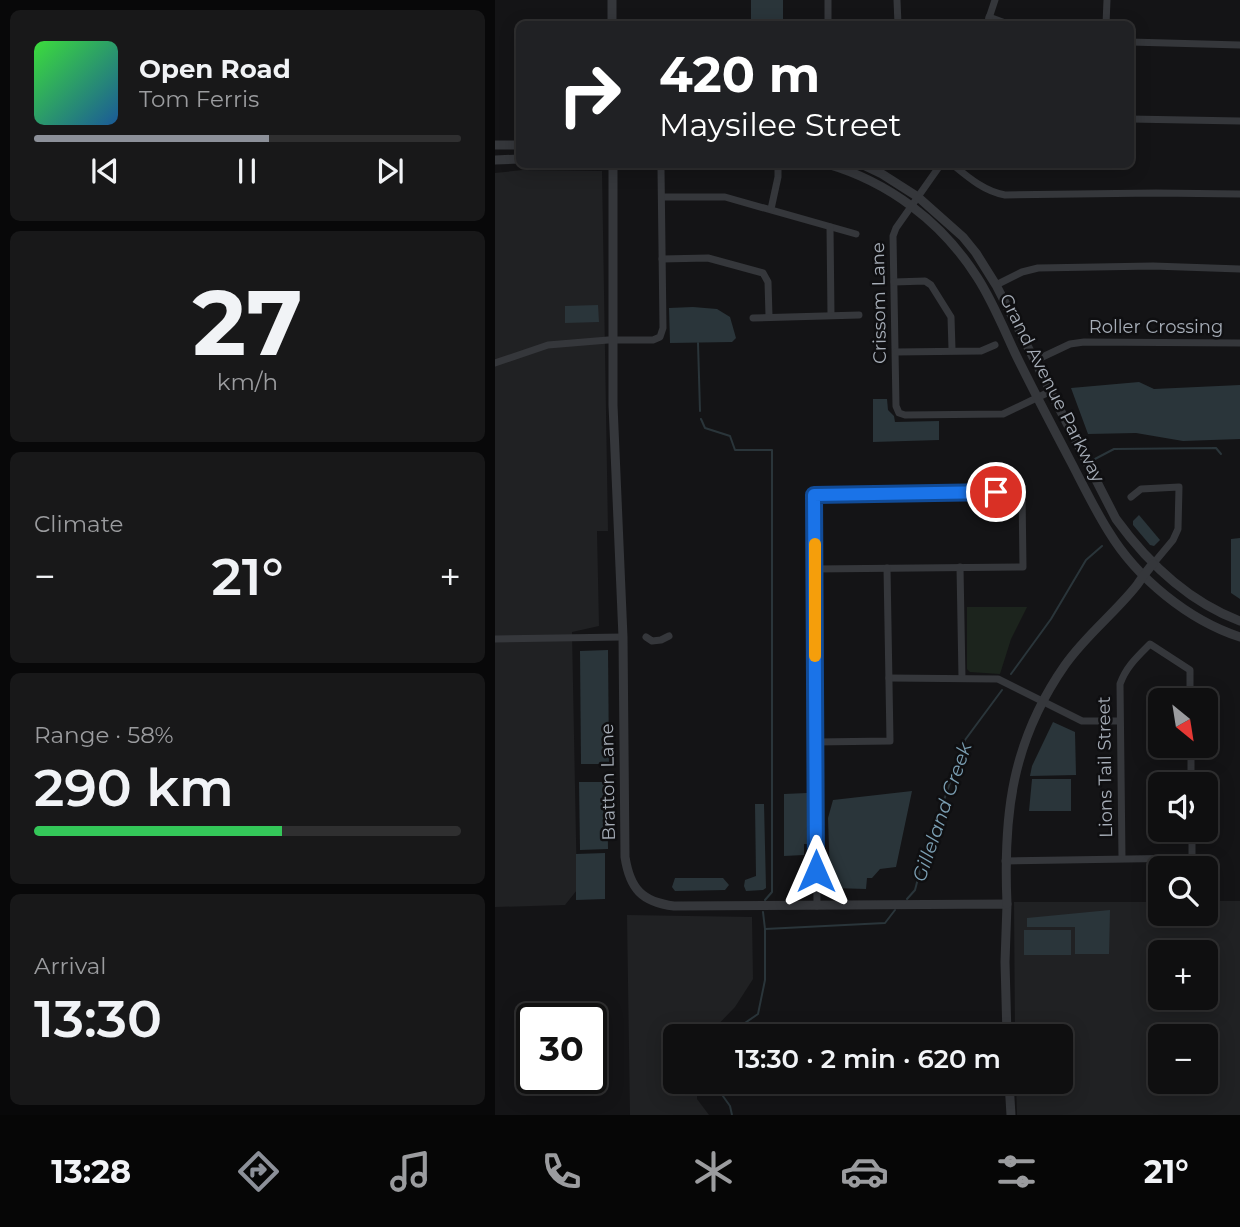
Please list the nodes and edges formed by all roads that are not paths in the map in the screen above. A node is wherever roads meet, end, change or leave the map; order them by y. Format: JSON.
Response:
{"nodes":[{"id":1,"x":612,"y":0,"type":"edge"},
{"id":2,"x":827,"y":0,"type":"edge"},
{"id":3,"x":897,"y":0,"type":"edge"},
{"id":4,"x":995,"y":0,"type":"edge"},
{"id":5,"x":1107,"y":0,"type":"edge"},
{"id":6,"x":612,"y":21,"type":"edge"},
{"id":7,"x":828,"y":21,"type":"edge"},
{"id":8,"x":897,"y":21,"type":"edge"},
{"id":9,"x":988,"y":21,"type":"edge"},
{"id":10,"x":1106,"y":21,"type":"edge"},
{"id":11,"x":1134,"y":43,"type":"edge"},
{"id":12,"x":1240,"y":45,"type":"edge"},
{"id":13,"x":1134,"y":119,"type":"edge"},
{"id":14,"x":1240,"y":121,"type":"edge"},
{"id":15,"x":495,"y":145,"type":"edge"},
{"id":16,"x":516,"y":145,"type":"edge"},
{"id":17,"x":516,"y":159,"type":"edge"},
{"id":18,"x":495,"y":160,"type":"edge"},
{"id":19,"x":613,"y":168,"type":"edge"},
{"id":20,"x":778,"y":168,"type":"edge"},
{"id":21,"x":839,"y":168,"type":"edge"},
{"id":22,"x":869,"y":168,"type":"edge"},
{"id":23,"x":938,"y":168,"type":"edge"},
{"id":24,"x":957,"y":168,"type":"edge"},
{"id":25,"x":661,"y":169,"type":"dead end"},
{"id":26,"x":1240,"y":194,"type":"edge"},
{"id":27,"x":662,"y":197,"type":"junction"},
{"id":28,"x":918,"y":197,"type":"junction"},
{"id":29,"x":911,"y":206,"type":"junction"},
{"id":30,"x":770,"y":209,"type":"junction"},
{"id":31,"x":830,"y":227,"type":"junction"},
{"id":32,"x":856,"y":233,"type":"dead end"},
{"id":33,"x":662,"y":260,"type":"junction"},
{"id":34,"x":1240,"y":269,"type":"edge"},
{"id":35,"x":894,"y":282,"type":"junction"},
{"id":36,"x":996,"y":285,"type":"junction"},
{"id":37,"x":832,"y":315,"type":"junction"},
{"id":38,"x":859,"y":315,"type":"dead end"},
{"id":39,"x":769,"y":316,"type":"junction"},
{"id":40,"x":753,"y":318,"type":"dead end"},
{"id":41,"x":613,"y":340,"type":"junction"},
{"id":42,"x":1240,"y":343,"type":"edge"},
{"id":43,"x":995,"y":345,"type":"dead end"},
{"id":44,"x":952,"y":349,"type":"junction"},
{"id":45,"x":896,"y":352,"type":"junction"},
{"id":46,"x":1034,"y":360,"type":"junction"},
{"id":47,"x":495,"y":363,"type":"edge"},
{"id":48,"x":1049,"y":392,"type":"junction"},
{"id":49,"x":1037,"y":398,"type":"junction"},
{"id":50,"x":1131,"y":497,"type":"dead end"},
{"id":51,"x":1153,"y":564,"type":"junction"},
{"id":52,"x":960,"y":567,"type":"junction"},
{"id":53,"x":887,"y":568,"type":"junction"},
{"id":54,"x":815,"y":569,"type":"junction"},
{"id":55,"x":1143,"y":575,"type":"junction"},
{"id":56,"x":1240,"y":621,"type":"edge"},
{"id":57,"x":667,"y":636,"type":"dead end"},
{"id":58,"x":623,"y":637,"type":"junction"},
{"id":59,"x":647,"y":637,"type":"dead end"},
{"id":60,"x":1240,"y":637,"type":"edge"},
{"id":61,"x":495,"y":639,"type":"edge"},
{"id":62,"x":889,"y":678,"type":"junction"},
{"id":63,"x":962,"y":678,"type":"junction"},
{"id":64,"x":1190,"y":688,"type":"edge"},
{"id":65,"x":1043,"y":702,"type":"junction"},
{"id":66,"x":1120,"y":721,"type":"junction"},
{"id":67,"x":816,"y":742,"type":"junction"},
{"id":68,"x":1192,"y":842,"type":"edge"},
{"id":69,"x":1122,"y":858,"type":"junction"},
{"id":70,"x":1005,"y":861,"type":"junction"},
{"id":71,"x":1007,"y":904,"type":"junction"},
{"id":72,"x":817,"y":906,"type":"junction"},
{"id":73,"x":1007,"y":1024,"type":"edge"},
{"id":74,"x":1010,"y":1094,"type":"edge"},
{"id":75,"x":1011,"y":1115,"type":"edge"}],
"edges":[{"from":1,"to":6,"type":"street"},
{"from":2,"to":7,"type":"street"},
{"from":3,"to":8,"type":"street"},
{"from":4,"to":9,"type":"street"},
{"from":5,"to":10,"type":"street"},
{"from":11,"to":12,"type":"street"},
{"from":13,"to":14,"type":"street"},
{"from":15,"to":16,"type":"street"},
{"from":17,"to":18,"type":"street"},
{"from":19,"to":41,"type":"street","name":"Bratton Lane"},
{"from":20,"to":30,"type":"street"},
{"from":21,"to":29,"type":"street","name":"Grand Avenue Parkway"},
{"from":22,"to":28,"type":"street","name":"Grand Avenue Parkway"},
{"from":23,"to":28,"type":"street","name":"Crissom Lane"},
{"from":24,"to":26,"type":"street"},
{"from":25,"to":27,"type":"street"},
{"from":27,"to":30,"type":"street"},
{"from":27,"to":33,"type":"street"},
{"from":28,"to":29,"type":"street","name":"Crissom Lane"},
{"from":28,"to":36,"type":"street","name":"Grand Avenue Parkway"},
{"from":29,"to":35,"type":"street","name":"Crissom Lane"},
{"from":29,"to":49,"type":"street","name":"Grand Avenue Parkway"},
{"from":30,"to":31,"type":"street"},
{"from":31,"to":32,"type":"street"},
{"from":31,"to":37,"type":"street"},
{"from":33,"to":39,"type":"street"},
{"from":33,"to":41,"type":"street"},
{"from":34,"to":36,"type":"street"},
{"from":35,"to":44,"type":"street"},
{"from":35,"to":45,"type":"street","name":"Crissom Lane"},
{"from":36,"to":46,"type":"street","name":"Grand Avenue Parkway"},
{"from":37,"to":38,"type":"street"},
{"from":37,"to":39,"type":"street"},
{"from":39,"to":40,"type":"street"},
{"from":41,"to":47,"type":"street"},
{"from":41,"to":58,"type":"street","name":"Bratton Lane"},
{"from":42,"to":46,"type":"street","name":"Roller Crossing"},
{"from":43,"to":44,"type":"street"},
{"from":44,"to":45,"type":"street"},
{"from":45,"to":49,"type":"street","name":"Crissom Lane"},
{"from":46,"to":48,"type":"street","name":"Grand Avenue Parkway"},
{"from":48,"to":49,"type":"street"},
{"from":48,"to":51,"type":"street","name":"Grand Avenue Parkway"},
{"from":49,"to":55,"type":"street","name":"Grand Avenue Parkway"},
{"from":50,"to":51,"type":"street"},
{"from":51,"to":55,"type":"street"},
{"from":51,"to":56,"type":"street","name":"Grand Avenue Parkway"},
{"from":52,"to":53,"type":"street"},
{"from":52,"to":54,"type":"street"},
{"from":52,"to":63,"type":"street"},
{"from":53,"to":54,"type":"street"},
{"from":53,"to":62,"type":"street"},
{"from":54,"to":67,"type":"street"},
{"from":55,"to":60,"type":"street","name":"Grand Avenue Parkway"},
{"from":55,"to":65,"type":"street"},
{"from":57,"to":59,"type":"street"},
{"from":58,"to":61,"type":"street"},
{"from":58,"to":72,"type":"street","name":"Bratton Lane"},
{"from":62,"to":63,"type":"street"},
{"from":62,"to":67,"type":"street"},
{"from":63,"to":65,"type":"street"},
{"from":64,"to":66,"type":"street","name":"Lions Tail Street"},
{"from":65,"to":66,"type":"street"},
{"from":65,"to":70,"type":"street"},
{"from":66,"to":69,"type":"street","name":"Lions Tail Street"},
{"from":67,"to":72,"type":"street"},
{"from":68,"to":69,"type":"street"},
{"from":69,"to":70,"type":"street"},
{"from":70,"to":71,"type":"street"},
{"from":71,"to":72,"type":"street","name":"Bratton Lane"},
{"from":71,"to":73,"type":"street"},
{"from":74,"to":75,"type":"street"}]}
